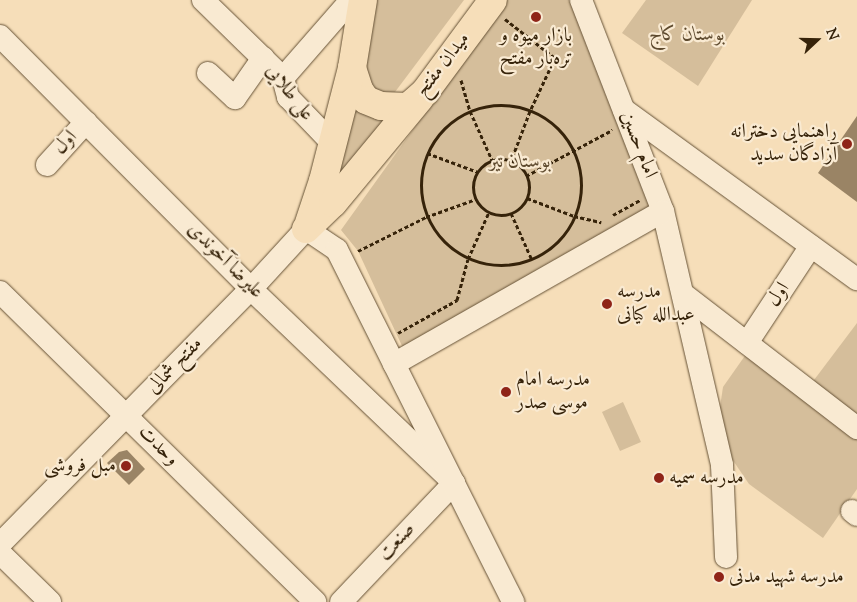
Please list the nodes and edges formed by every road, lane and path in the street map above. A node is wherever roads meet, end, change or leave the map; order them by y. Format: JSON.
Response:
{"nodes":[{"id":1,"x":203,"y":0,"type":"edge"},
{"id":2,"x":351,"y":0,"type":"edge"},
{"id":3,"x":362,"y":0,"type":"edge"},
{"id":4,"x":581,"y":0,"type":"edge"},
{"id":5,"x":490,"y":3,"type":"edge"},
{"id":6,"x":0,"y":36,"type":"edge"},
{"id":7,"x":263,"y":58,"type":"junction"},
{"id":8,"x":447,"y":63,"type":"junction"},
{"id":9,"x":352,"y":68,"type":"junction"},
{"id":10,"x":208,"y":72,"type":"dead end"},
{"id":11,"x":283,"y":78,"type":"junction"},
{"id":12,"x":425,"y":92,"type":"junction"},
{"id":13,"x":470,"y":111,"type":"junction"},
{"id":14,"x":530,"y":111,"type":"junction"},
{"id":15,"x":626,"y":115,"type":"junction"},
{"id":16,"x":86,"y":122,"type":"junction"},
{"id":17,"x":332,"y":144,"type":"junction"},
{"id":18,"x":576,"y":149,"type":"junction"},
{"id":19,"x":427,"y":153,"type":"junction"},
{"id":20,"x":492,"y":160,"type":"junction"},
{"id":21,"x":510,"y":161,"type":"junction"},
{"id":22,"x":47,"y":165,"type":"dead end"},
{"id":23,"x":478,"y":172,"type":"junction"},
{"id":24,"x":526,"y":176,"type":"junction"},
{"id":25,"x":527,"y":198,"type":"junction"},
{"id":26,"x":476,"y":199,"type":"junction"},
{"id":27,"x":659,"y":201,"type":"junction"},
{"id":28,"x":489,"y":212,"type":"junction"},
{"id":29,"x":511,"y":213,"type":"junction"},
{"id":30,"x":574,"y":216,"type":"junction"},
{"id":31,"x":426,"y":217,"type":"junction"},
{"id":32,"x":306,"y":229,"type":"junction"},
{"id":33,"x":812,"y":246,"type":"junction"},
{"id":34,"x":342,"y":259,"type":"junction"},
{"id":35,"x":468,"y":259,"type":"junction"},
{"id":36,"x":536,"y":271,"type":"junction"},
{"id":37,"x":857,"y":279,"type":"edge"},
{"id":38,"x":251,"y":288,"type":"junction"},
{"id":39,"x":0,"y":292,"type":"edge"},
{"id":40,"x":683,"y":294,"type":"junction"},
{"id":41,"x":383,"y":340,"type":"junction"},
{"id":42,"x":747,"y":343,"type":"junction"},
{"id":43,"x":394,"y":364,"type":"junction"},
{"id":44,"x":127,"y":416,"type":"junction"},
{"id":45,"x":857,"y":428,"type":"edge"},
{"id":46,"x":454,"y":483,"type":"junction"},
{"id":47,"x":0,"y":544,"type":"edge"},
{"id":48,"x":0,"y":553,"type":"edge"},
{"id":49,"x":726,"y":557,"type":"dead end"},
{"id":50,"x":50,"y":602,"type":"edge"},
{"id":51,"x":315,"y":602,"type":"edge"},
{"id":52,"x":341,"y":602,"type":"edge"},
{"id":53,"x":513,"y":602,"type":"edge"}],
"edges":[{"from":1,"to":7,"type":"street","name":"علی طلایی"},
{"from":2,"to":11,"type":"street"},
{"from":3,"to":9,"type":"main road","name":"میدان مفتح"},
{"from":4,"to":15,"type":"street","name":"امام حسین"},
{"from":5,"to":8,"type":"main road","name":"میدان مفتح"},
{"from":5,"to":14,"type":"path"},
{"from":6,"to":16,"type":"street","name":"علیرضا آخوندی"},
{"from":7,"to":10,"type":"street"},
{"from":7,"to":11,"type":"street","name":"علی طلایی"},
{"from":8,"to":12,"type":"main road","name":"میدان مفتح"},
{"from":8,"to":13,"type":"path"},
{"from":9,"to":12,"type":"main road","name":"میدان مفتح"},
{"from":9,"to":17,"type":"main road"},
{"from":11,"to":17,"type":"street","name":"علی طلایی"},
{"from":12,"to":32,"type":"main road"},
{"from":13,"to":14,"type":"path"},
{"from":13,"to":19,"type":"path"},
{"from":13,"to":20,"type":"path"},
{"from":14,"to":18,"type":"path"},
{"from":14,"to":21,"type":"path"},
{"from":15,"to":18,"type":"path"},
{"from":15,"to":27,"type":"street","name":"امام حسین"},
{"from":15,"to":33,"type":"street"},
{"from":16,"to":22,"type":"street","name":"اول"},
{"from":16,"to":38,"type":"street","name":"علیرضا آخوندی"},
{"from":17,"to":32,"type":"main road"},
{"from":18,"to":24,"type":"path"},
{"from":18,"to":30,"type":"path"},
{"from":19,"to":23,"type":"path"},
{"from":19,"to":31,"type":"path"},
{"from":20,"to":21,"type":"path"},
{"from":20,"to":23,"type":"path"},
{"from":21,"to":24,"type":"path"},
{"from":23,"to":26,"type":"path"},
{"from":24,"to":25,"type":"path"},
{"from":25,"to":29,"type":"path"},
{"from":25,"to":30,"type":"path"},
{"from":26,"to":28,"type":"path"},
{"from":26,"to":31,"type":"path"},
{"from":27,"to":30,"type":"path"},
{"from":27,"to":36,"type":"street"},
{"from":27,"to":40,"type":"street","name":"امام حسین"},
{"from":28,"to":29,"type":"path"},
{"from":28,"to":35,"type":"path"},
{"from":29,"to":36,"type":"path"},
{"from":30,"to":36,"type":"path"},
{"from":31,"to":34,"type":"path"},
{"from":31,"to":35,"type":"path"},
{"from":32,"to":34,"type":"street","name":"علیرضا آخوندی"},
{"from":32,"to":38,"type":"street","name":"مفتح شمالی"},
{"from":33,"to":37,"type":"street"},
{"from":33,"to":42,"type":"street","name":"اول"},
{"from":34,"to":41,"type":"street","name":"علیرضا آخوندی"},
{"from":35,"to":36,"type":"path"},
{"from":35,"to":41,"type":"path"},
{"from":36,"to":43,"type":"street"},
{"from":38,"to":44,"type":"street","name":"مفتح شمالی"},
{"from":38,"to":46,"type":"street","name":"علیرضا آخوندی"},
{"from":39,"to":44,"type":"street","name":"وحدت"},
{"from":40,"to":42,"type":"street"},
{"from":40,"to":49,"type":"street","name":"امام حسین"},
{"from":41,"to":43,"type":"street","name":"علیرضا آخوندی"},
{"from":42,"to":45,"type":"street"},
{"from":43,"to":46,"type":"street","name":"علیرضا آخوندی"},
{"from":44,"to":47,"type":"street","name":"مفتح شمالی"},
{"from":44,"to":51,"type":"street","name":"وحدت"},
{"from":46,"to":52,"type":"street","name":"صنعت"},
{"from":46,"to":53,"type":"street","name":"علیرضا آخوندی"},
{"from":48,"to":50,"type":"street"}]}
